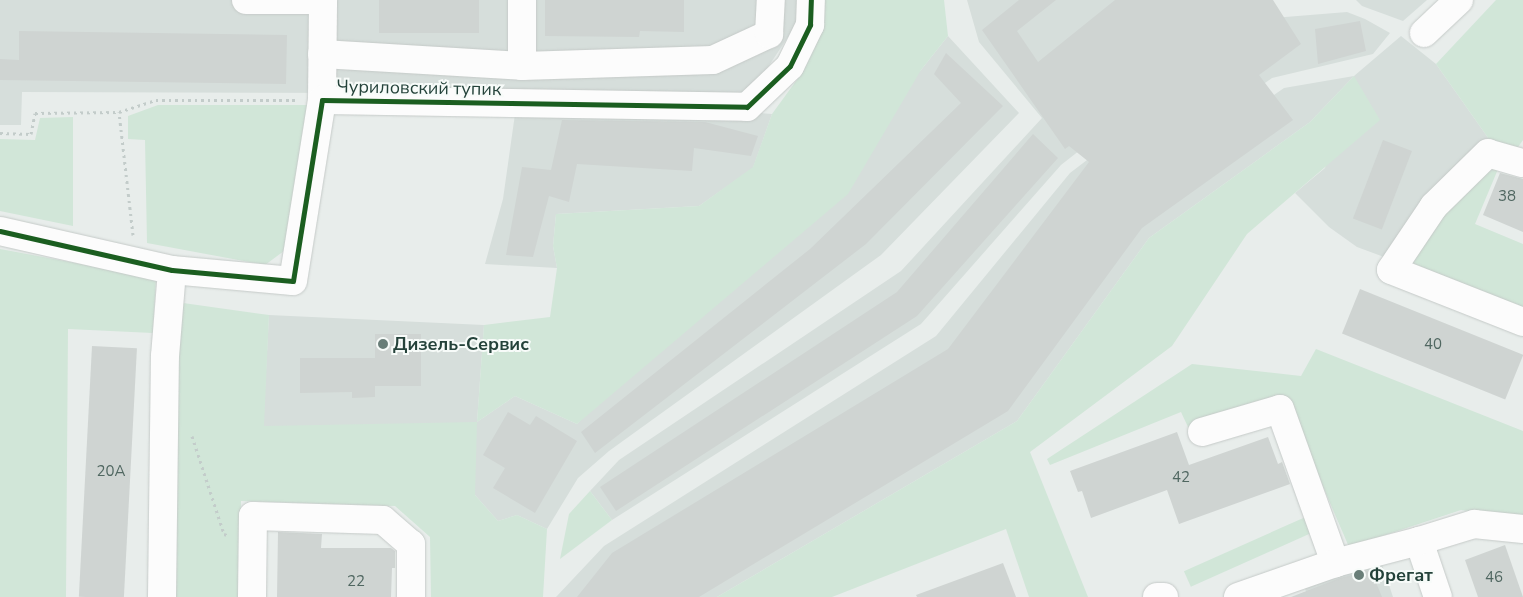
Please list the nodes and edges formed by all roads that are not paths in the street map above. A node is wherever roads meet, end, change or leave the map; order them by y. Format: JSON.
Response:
{"nodes":[{"id":1,"x":246,"y":0,"type":"edge"},
{"id":2,"x":322,"y":0,"type":"edge"},
{"id":3,"x":522,"y":0,"type":"edge"},
{"id":4,"x":771,"y":0,"type":"edge"},
{"id":5,"x":811,"y":0,"type":"edge"},
{"id":6,"x":1459,"y":0,"type":"edge"},
{"id":7,"x":1424,"y":33,"type":"dead end"},
{"id":8,"x":322,"y":54,"type":"junction"},
{"id":9,"x":522,"y":66,"type":"junction"},
{"id":10,"x":322,"y":100,"type":"junction"},
{"id":11,"x":1523,"y":162,"type":"edge"},
{"id":12,"x":0,"y":231,"type":"edge"},
{"id":13,"x":172,"y":270,"type":"junction"},
{"id":14,"x":1523,"y":322,"type":"edge"},
{"id":15,"x":1202,"y":432,"type":"dead end"},
{"id":16,"x":1523,"y":529,"type":"edge"},
{"id":17,"x":1418,"y":542,"type":"junction"},
{"id":18,"x":1335,"y":564,"type":"junction"},
{"id":19,"x":1288,"y":589,"type":"edge"},
{"id":20,"x":162,"y":597,"type":"edge"},
{"id":21,"x":252,"y":597,"type":"edge"},
{"id":22,"x":411,"y":597,"type":"edge"},
{"id":23,"x":1157,"y":597,"type":"edge"},
{"id":24,"x":1164,"y":597,"type":"edge"},
{"id":25,"x":1238,"y":597,"type":"edge"},
{"id":26,"x":1438,"y":597,"type":"edge"}],
"edges":[{"from":1,"to":2,"type":"street"},
{"from":2,"to":8,"type":"street"},
{"from":3,"to":9,"type":"street"},
{"from":4,"to":9,"type":"street"},
{"from":5,"to":10,"type":"street","name":"Чуриловский тупик"},
{"from":6,"to":7,"type":"street"},
{"from":8,"to":9,"type":"street"},
{"from":8,"to":10,"type":"street"},
{"from":10,"to":13,"type":"street","name":"Чуриловский тупик"},
{"from":11,"to":14,"type":"street"},
{"from":12,"to":13,"type":"street","name":"Чуриловский тупик"},
{"from":13,"to":20,"type":"street"},
{"from":15,"to":18,"type":"street"},
{"from":16,"to":17,"type":"street"},
{"from":17,"to":18,"type":"street"},
{"from":17,"to":26,"type":"street"},
{"from":18,"to":19,"type":"street"},
{"from":19,"to":25,"type":"street"},
{"from":21,"to":22,"type":"street"},
{"from":23,"to":24,"type":"street"}]}
